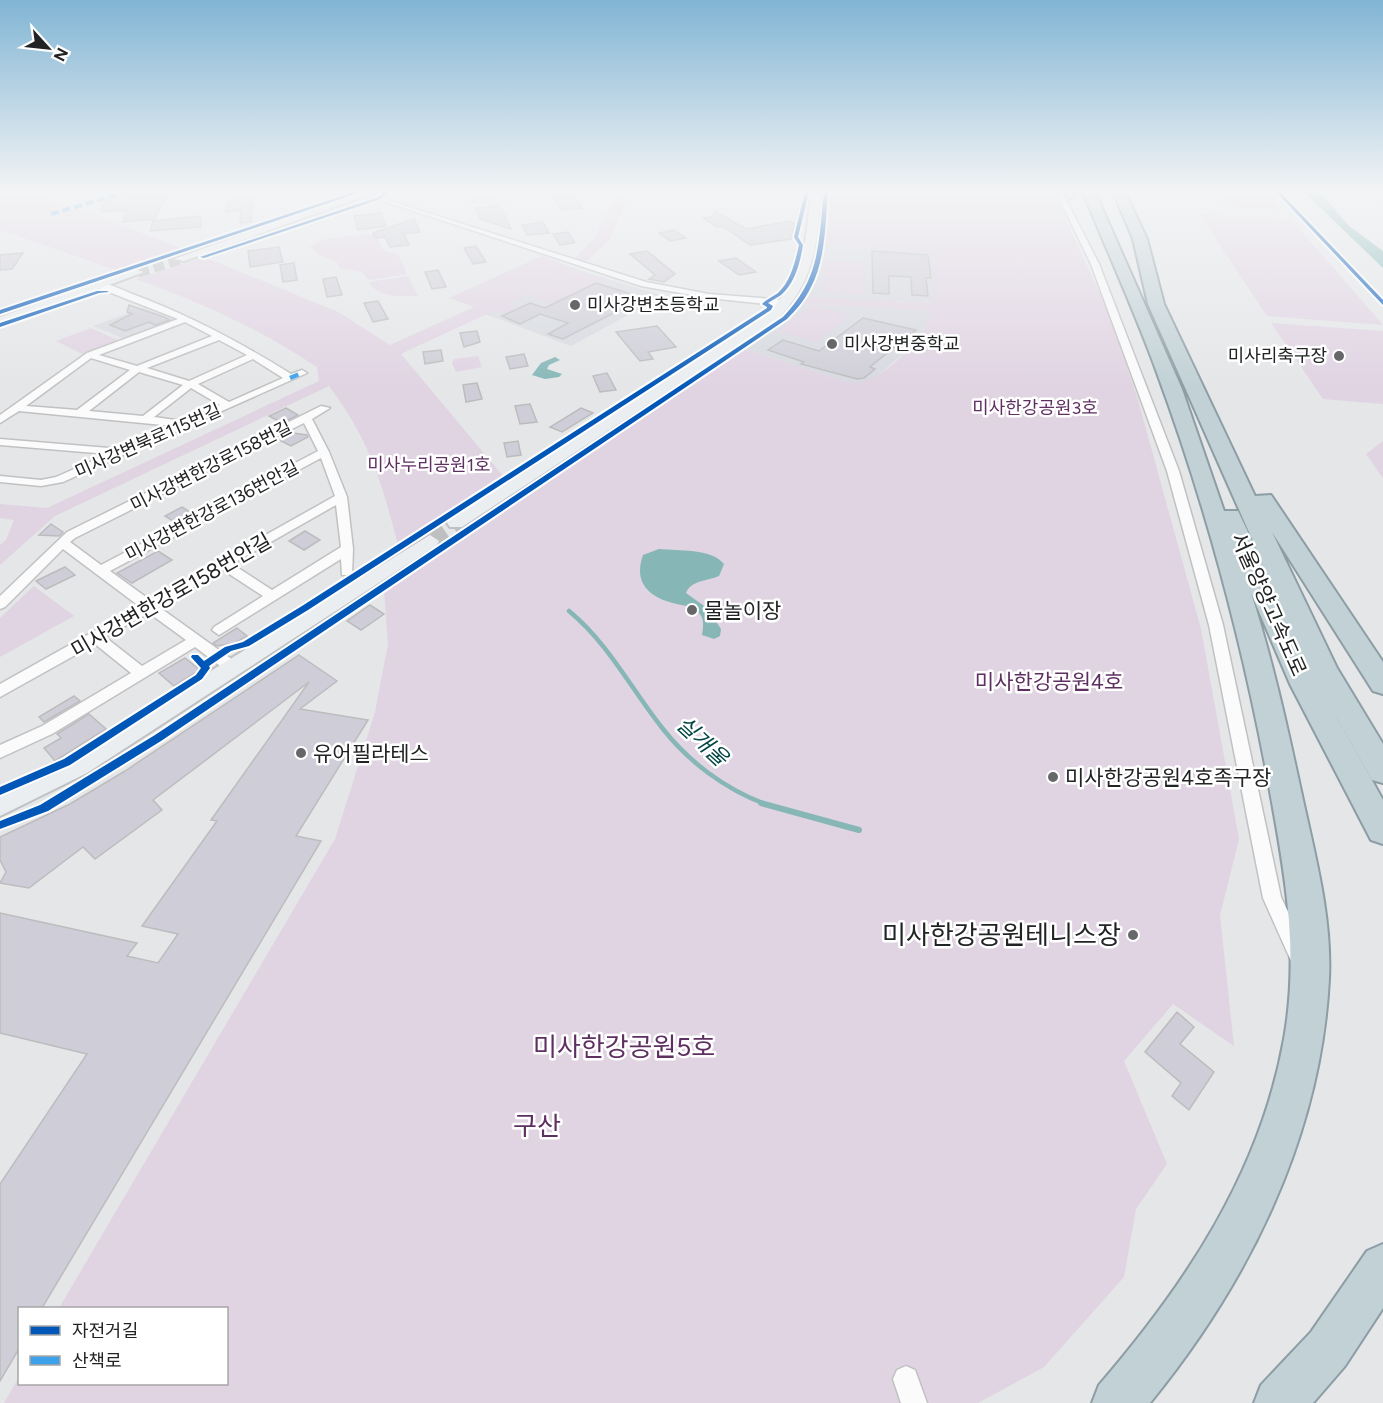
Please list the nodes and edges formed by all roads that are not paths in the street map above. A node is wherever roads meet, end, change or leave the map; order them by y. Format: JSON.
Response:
{"nodes":[{"id":1,"x":184,"y":257,"type":"edge"},
{"id":2,"x":564,"y":257,"type":"edge"},
{"id":3,"x":808,"y":257,"type":"edge"},
{"id":4,"x":1092,"y":257,"type":"edge"},
{"id":5,"x":1105,"y":257,"type":"edge"},
{"id":6,"x":1117,"y":257,"type":"edge"},
{"id":7,"x":1134,"y":257,"type":"edge"},
{"id":8,"x":1145,"y":257,"type":"edge"},
{"id":9,"x":180,"y":259,"type":"tunnel mouth"},
{"id":10,"x":138,"y":272,"type":"tunnel mouth"},
{"id":11,"x":99,"y":285,"type":"junction"},
{"id":12,"x":77,"y":293,"type":"junction"},
{"id":13,"x":1135,"y":301,"type":"junction"},
{"id":14,"x":786,"y":303,"type":"junction"},
{"id":15,"x":1156,"y":304,"type":"junction"},
{"id":16,"x":0,"y":317,"type":"edge"},
{"id":17,"x":186,"y":319,"type":"junction"},
{"id":18,"x":220,"y":336,"type":"junction"},
{"id":19,"x":90,"y":355,"type":"junction"},
{"id":20,"x":255,"y":355,"type":"junction"},
{"id":21,"x":137,"y":369,"type":"junction"},
{"id":22,"x":302,"y":373,"type":"dead end"},
{"id":23,"x":1178,"y":373,"type":"junction"},
{"id":24,"x":291,"y":378,"type":"junction"},
{"id":25,"x":190,"y":384,"type":"junction"},
{"id":26,"x":229,"y":406,"type":"junction"},
{"id":27,"x":16,"y":408,"type":"junction"},
{"id":28,"x":325,"y":408,"type":"dead end"},
{"id":29,"x":81,"y":412,"type":"junction"},
{"id":30,"x":145,"y":418,"type":"junction"},
{"id":31,"x":306,"y":418,"type":"junction"},
{"id":32,"x":0,"y":420,"type":"edge"},
{"id":33,"x":186,"y":425,"type":"junction"},
{"id":34,"x":0,"y":442,"type":"edge"},
{"id":35,"x":124,"y":452,"type":"junction"},
{"id":36,"x":324,"y":452,"type":"junction"},
{"id":37,"x":0,"y":479,"type":"edge"},
{"id":38,"x":341,"y":497,"type":"junction"},
{"id":39,"x":456,"y":523,"type":"tunnel mouth"},
{"id":40,"x":430,"y":541,"type":"tunnel mouth"},
{"id":41,"x":63,"y":543,"type":"junction"},
{"id":42,"x":347,"y":549,"type":"junction"},
{"id":43,"x":224,"y":565,"type":"junction"},
{"id":44,"x":100,"y":570,"type":"junction"},
{"id":45,"x":347,"y":572,"type":"dead end"},
{"id":46,"x":272,"y":596,"type":"junction"},
{"id":47,"x":0,"y":604,"type":"edge"},
{"id":48,"x":150,"y":608,"type":"junction"},
{"id":49,"x":219,"y":630,"type":"dead end"},
{"id":50,"x":97,"y":638,"type":"junction"},
{"id":51,"x":195,"y":641,"type":"junction"},
{"id":52,"x":231,"y":667,"type":"junction"},
{"id":53,"x":141,"y":673,"type":"junction"},
{"id":54,"x":1383,"y":684,"type":"edge"},
{"id":55,"x":0,"y":691,"type":"edge"},
{"id":56,"x":0,"y":752,"type":"edge"},
{"id":57,"x":1383,"y":771,"type":"edge"},
{"id":58,"x":0,"y":805,"type":"edge"},
{"id":59,"x":1383,"y":830,"type":"edge"},
{"id":60,"x":1310,"y":977,"type":"junction"},
{"id":61,"x":1383,"y":1267,"type":"edge"},
{"id":62,"x":1117,"y":1403,"type":"edge"},
{"id":63,"x":1279,"y":1403,"type":"edge"}],
"edges":[{"from":1,"to":9,"type":"street"},
{"from":2,"to":14,"type":"street"},
{"from":3,"to":14,"type":"street"},
{"from":4,"to":60,"type":"street"},
{"from":5,"to":13,"type":"highway"},
{"from":6,"to":13,"type":"highway"},
{"from":7,"to":15,"type":"highway"},
{"from":8,"to":15,"type":"highway"},
{"from":10,"to":11,"type":"street"},
{"from":11,"to":12,"type":"street"},
{"from":11,"to":17,"type":"street"},
{"from":12,"to":16,"type":"street"},
{"from":12,"to":16,"type":"street"},
{"from":13,"to":23,"type":"highway"},
{"from":14,"to":39,"type":"street"},
{"from":15,"to":23,"type":"highway"},
{"from":17,"to":18,"type":"street"},
{"from":17,"to":19,"type":"street"},
{"from":18,"to":20,"type":"street"},
{"from":18,"to":21,"type":"street"},
{"from":19,"to":21,"type":"street"},
{"from":19,"to":27,"type":"street"},
{"from":20,"to":24,"type":"street"},
{"from":20,"to":25,"type":"street"},
{"from":21,"to":25,"type":"street"},
{"from":21,"to":29,"type":"street"},
{"from":22,"to":24,"type":"street","name":"미사강변북로115번길"},
{"from":23,"to":54,"type":"highway"},
{"from":23,"to":57,"type":"highway","name":"서울양양고속도로"},
{"from":23,"to":59,"type":"highway","name":"서울양양고속도로"},
{"from":23,"to":60,"type":"highway"},
{"from":24,"to":26,"type":"street","name":"미사강변북로115번길"},
{"from":25,"to":26,"type":"street"},
{"from":25,"to":30,"type":"street"},
{"from":26,"to":33,"type":"street","name":"미사강변북로115번길"},
{"from":27,"to":29,"type":"street"},
{"from":27,"to":32,"type":"street"},
{"from":28,"to":31,"type":"street"},
{"from":29,"to":30,"type":"street"},
{"from":30,"to":33,"type":"street"},
{"from":31,"to":36,"type":"street","name":"미사강변한강로158번길"},
{"from":31,"to":41,"type":"street","name":"미사강변한강로158번길"},
{"from":33,"to":35,"type":"street","name":"미사강변북로115번길"},
{"from":34,"to":35,"type":"street"},
{"from":35,"to":37,"type":"street","name":"미사강변북로115번길"},
{"from":36,"to":38,"type":"street","name":"미사강변한강로158번길"},
{"from":36,"to":44,"type":"street","name":"미사강변한강로136번안길"},
{"from":38,"to":42,"type":"street","name":"미사강변한강로158번길"},
{"from":38,"to":43,"type":"street","name":"미사강변한강로158번안길"},
{"from":40,"to":52,"type":"street"},
{"from":41,"to":44,"type":"street"},
{"from":41,"to":47,"type":"street","name":"미사강변한강로158번길"},
{"from":42,"to":45,"type":"street","name":"미사강변한강로158번길"},
{"from":42,"to":46,"type":"street"},
{"from":43,"to":46,"type":"street"},
{"from":43,"to":48,"type":"street","name":"미사강변한강로158번안길"},
{"from":44,"to":48,"type":"street"},
{"from":46,"to":49,"type":"street"},
{"from":48,"to":50,"type":"street","name":"미사강변한강로158번안길"},
{"from":48,"to":51,"type":"street"},
{"from":50,"to":53,"type":"street"},
{"from":50,"to":55,"type":"street","name":"미사강변한강로158번안길"},
{"from":51,"to":52,"type":"street"},
{"from":51,"to":53,"type":"street"},
{"from":52,"to":58,"type":"street"},
{"from":53,"to":56,"type":"street"},
{"from":60,"to":62,"type":"highway"},
{"from":61,"to":63,"type":"highway"}]}
